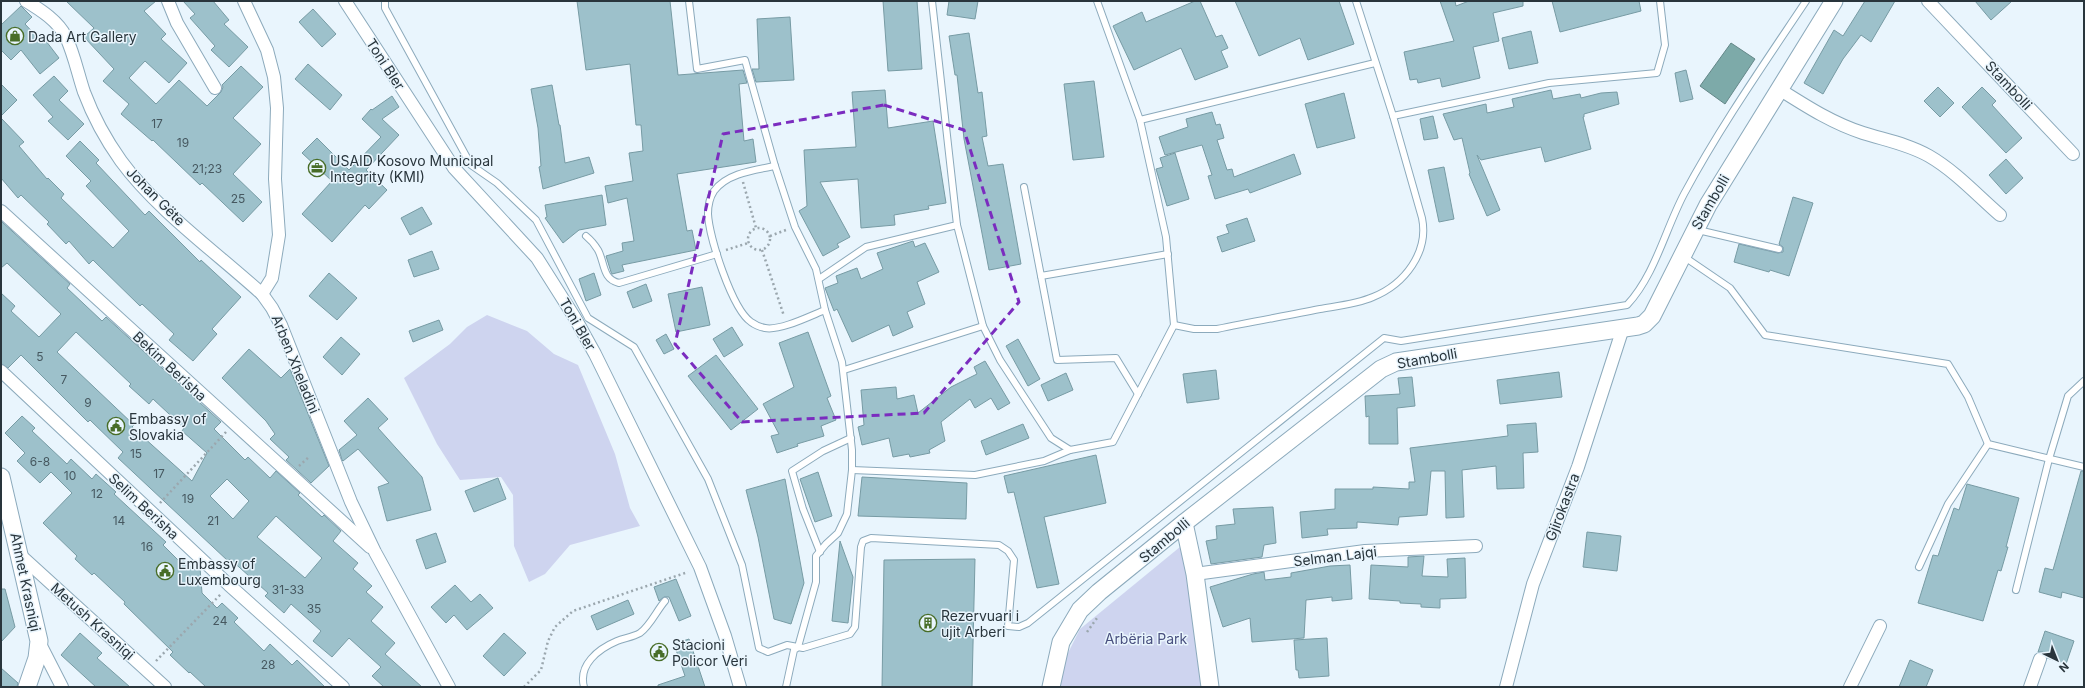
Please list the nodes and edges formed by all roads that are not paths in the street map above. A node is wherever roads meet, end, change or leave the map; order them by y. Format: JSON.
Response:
{"nodes":[{"id":1,"x":26,"y":1,"type":"edge"},
{"id":2,"x":168,"y":1,"type":"edge"},
{"id":3,"x":244,"y":1,"type":"edge"},
{"id":4,"x":345,"y":1,"type":"edge"},
{"id":5,"x":381,"y":1,"type":"edge"},
{"id":6,"x":689,"y":1,"type":"edge"},
{"id":7,"x":932,"y":1,"type":"edge"},
{"id":8,"x":1097,"y":1,"type":"edge"},
{"id":9,"x":1356,"y":1,"type":"edge"},
{"id":10,"x":1660,"y":1,"type":"edge"},
{"id":11,"x":1806,"y":1,"type":"edge"},
{"id":12,"x":1834,"y":1,"type":"edge"},
{"id":13,"x":1928,"y":1,"type":"edge"},
{"id":14,"x":385,"y":4,"type":"edge"},
{"id":15,"x":1376,"y":63,"type":"junction"},
{"id":16,"x":215,"y":88,"type":"dead end"},
{"id":17,"x":1779,"y":89,"type":"junction"},
{"id":18,"x":1393,"y":116,"type":"junction"},
{"id":19,"x":1140,"y":120,"type":"junction"},
{"id":20,"x":2073,"y":154,"type":"dead end"},
{"id":21,"x":775,"y":166,"type":"junction"},
{"id":22,"x":1024,"y":187,"type":"dead end"},
{"id":23,"x":1,"y":211,"type":"edge"},
{"id":24,"x":2000,"y":215,"type":"dead end"},
{"id":25,"x":957,"y":225,"type":"junction"},
{"id":26,"x":1694,"y":229,"type":"junction"},
{"id":27,"x":586,"y":236,"type":"dead end"},
{"id":28,"x":1779,"y":249,"type":"dead end"},
{"id":29,"x":717,"y":254,"type":"junction"},
{"id":30,"x":1168,"y":254,"type":"junction"},
{"id":31,"x":1682,"y":255,"type":"junction"},
{"id":32,"x":1041,"y":276,"type":"junction"},
{"id":33,"x":819,"y":278,"type":"junction"},
{"id":34,"x":262,"y":294,"type":"junction"},
{"id":35,"x":826,"y":310,"type":"junction"},
{"id":36,"x":1174,"y":325,"type":"junction"},
{"id":37,"x":983,"y":326,"type":"junction"},
{"id":38,"x":1622,"y":328,"type":"junction"},
{"id":39,"x":844,"y":370,"type":"junction"},
{"id":40,"x":1,"y":371,"type":"edge"},
{"id":41,"x":2084,"y":381,"type":"edge"},
{"id":42,"x":1138,"y":394,"type":"junction"},
{"id":43,"x":851,"y":438,"type":"junction"},
{"id":44,"x":1988,"y":444,"type":"junction"},
{"id":45,"x":1070,"y":450,"type":"junction"},
{"id":46,"x":2049,"y":459,"type":"junction"},
{"id":47,"x":2084,"y":467,"type":"edge"},
{"id":48,"x":852,"y":470,"type":"junction"},
{"id":49,"x":1,"y":477,"type":"edge"},
{"id":50,"x":1184,"y":522,"type":"junction"},
{"id":51,"x":1476,"y":546,"type":"dead end"},
{"id":52,"x":375,"y":552,"type":"junction"},
{"id":53,"x":820,"y":552,"type":"junction"},
{"id":54,"x":20,"y":555,"type":"junction"},
{"id":55,"x":1920,"y":567,"type":"dead end"},
{"id":56,"x":1195,"y":574,"type":"junction"},
{"id":57,"x":2016,"y":590,"type":"dead end"},
{"id":58,"x":665,"y":601,"type":"dead end"},
{"id":59,"x":1880,"y":626,"type":"dead end"},
{"id":60,"x":38,"y":641,"type":"junction"},
{"id":61,"x":798,"y":647,"type":"junction"},
{"id":62,"x":2040,"y":659,"type":"dead end"},
{"id":63,"x":450,"y":685,"type":"edge"},
{"id":64,"x":27,"y":687,"type":"edge"},
{"id":65,"x":62,"y":687,"type":"edge"},
{"id":66,"x":165,"y":687,"type":"edge"},
{"id":67,"x":343,"y":687,"type":"edge"},
{"id":68,"x":584,"y":687,"type":"edge"},
{"id":69,"x":740,"y":687,"type":"edge"},
{"id":70,"x":786,"y":687,"type":"edge"},
{"id":71,"x":1051,"y":687,"type":"edge"},
{"id":72,"x":1210,"y":687,"type":"edge"},
{"id":73,"x":1506,"y":687,"type":"edge"},
{"id":74,"x":1850,"y":687,"type":"edge"},
{"id":75,"x":2030,"y":687,"type":"edge"}],
"edges":[{"from":1,"to":34,"type":"street","name":"Johan Gëte"},
{"from":2,"to":16,"type":"street"},
{"from":3,"to":34,"type":"street"},
{"from":4,"to":69,"type":"street","name":"Toni Bler"},
{"from":5,"to":14,"type":"lane"},
{"from":6,"to":21,"type":"lane"},
{"from":7,"to":25,"type":"lane"},
{"from":8,"to":19,"type":"lane"},
{"from":9,"to":15,"type":"lane"},
{"from":10,"to":18,"type":"lane"},
{"from":11,"to":61,"type":"lane"},
{"from":12,"to":17,"type":"street","name":"Stambolli"},
{"from":13,"to":20,"type":"street","name":"Stambolli"},
{"from":14,"to":61,"type":"lane"},
{"from":15,"to":18,"type":"lane"},
{"from":15,"to":19,"type":"lane"},
{"from":17,"to":24,"type":"street"},
{"from":17,"to":26,"type":"street","name":"Stambolli"},
{"from":18,"to":36,"type":"lane"},
{"from":19,"to":30,"type":"lane"},
{"from":21,"to":29,"type":"lane"},
{"from":21,"to":33,"type":"lane"},
{"from":22,"to":32,"type":"lane"},
{"from":23,"to":52,"type":"street","name":"Bekim Berisha"},
{"from":25,"to":33,"type":"lane"},
{"from":25,"to":37,"type":"lane"},
{"from":26,"to":28,"type":"lane"},
{"from":26,"to":31,"type":"street","name":"Stambolli"},
{"from":27,"to":29,"type":"lane"},
{"from":29,"to":35,"type":"lane"},
{"from":30,"to":32,"type":"lane"},
{"from":30,"to":36,"type":"lane"},
{"from":31,"to":38,"type":"street","name":"Stambolli"},
{"from":31,"to":44,"type":"lane"},
{"from":32,"to":42,"type":"lane"},
{"from":33,"to":35,"type":"lane"},
{"from":34,"to":52,"type":"street","name":"Arben Xheladini"},
{"from":35,"to":39,"type":"lane"},
{"from":36,"to":42,"type":"lane"},
{"from":37,"to":39,"type":"lane"},
{"from":37,"to":45,"type":"lane"},
{"from":38,"to":50,"type":"street","name":"Stambolli"},
{"from":38,"to":73,"type":"street","name":"Gjirokastra"},
{"from":39,"to":43,"type":"lane"},
{"from":40,"to":67,"type":"street","name":"Selim Berisha"},
{"from":41,"to":46,"type":"lane"},
{"from":42,"to":45,"type":"lane"},
{"from":43,"to":48,"type":"lane"},
{"from":43,"to":53,"type":"lane"},
{"from":44,"to":46,"type":"lane"},
{"from":44,"to":55,"type":"lane"},
{"from":45,"to":48,"type":"lane"},
{"from":46,"to":47,"type":"lane"},
{"from":46,"to":57,"type":"lane"},
{"from":48,"to":53,"type":"lane"},
{"from":49,"to":54,"type":"street","name":"Ahmet Krasniqi"},
{"from":50,"to":56,"type":"street"},
{"from":50,"to":71,"type":"street","name":"Stambolli"},
{"from":51,"to":56,"type":"street","name":"Selman Lajqi"},
{"from":52,"to":63,"type":"street","name":"Arben Xheladini"},
{"from":53,"to":61,"type":"lane"},
{"from":54,"to":60,"type":"street","name":"Ahmet Krasniqi"},
{"from":54,"to":66,"type":"street","name":"Metush Krasniqi"},
{"from":56,"to":72,"type":"street"},
{"from":58,"to":68,"type":"lane"},
{"from":59,"to":74,"type":"street"},
{"from":60,"to":64,"type":"street","name":"Ahmet Krasniqi"},
{"from":60,"to":65,"type":"street"},
{"from":61,"to":70,"type":"lane"},
{"from":62,"to":75,"type":"street"}]}
